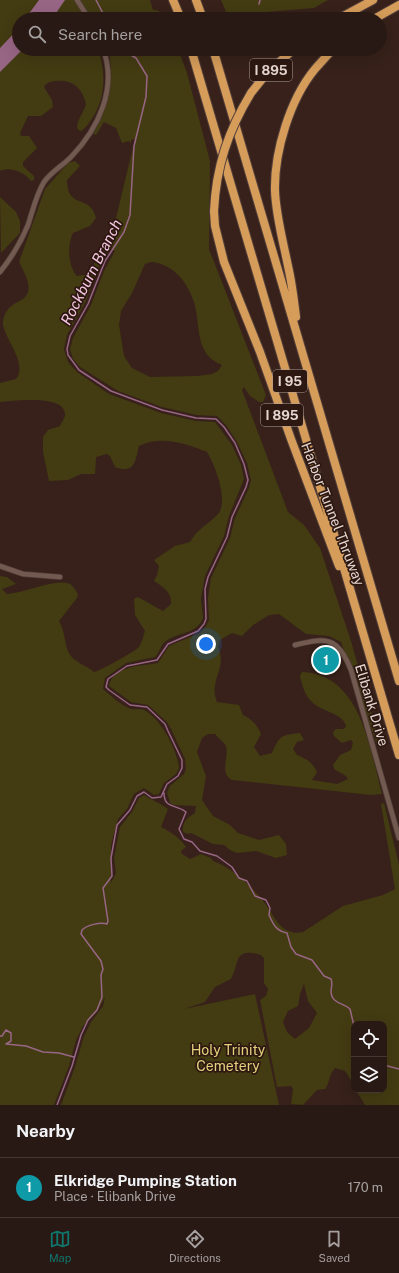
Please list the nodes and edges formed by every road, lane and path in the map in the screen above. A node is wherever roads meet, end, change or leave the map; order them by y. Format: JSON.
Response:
{"nodes":[{"id":1,"x":77,"y":0,"type":"edge"},
{"id":2,"x":173,"y":0,"type":"edge"},
{"id":3,"x":196,"y":0,"type":"edge"},
{"id":4,"x":373,"y":0,"type":"edge"},
{"id":5,"x":399,"y":5,"type":"edge"},
{"id":6,"x":85,"y":12,"type":"edge"},
{"id":7,"x":178,"y":12,"type":"edge"},
{"id":8,"x":200,"y":12,"type":"edge"},
{"id":9,"x":351,"y":12,"type":"edge"},
{"id":10,"x":386,"y":12,"type":"edge"},
{"id":11,"x":104,"y":56,"type":"edge"},
{"id":12,"x":193,"y":56,"type":"edge"},
{"id":13,"x":215,"y":56,"type":"edge"},
{"id":14,"x":286,"y":56,"type":"edge"},
{"id":15,"x":327,"y":56,"type":"edge"},
{"id":16,"x":0,"y":272,"type":"edge"},
{"id":17,"x":301,"y":348,"type":"junction"},
{"id":18,"x":0,"y":566,"type":"edge"},
{"id":19,"x":60,"y":577,"type":"dead end"},
{"id":20,"x":359,"y":617,"type":"junction"},
{"id":21,"x":295,"y":645,"type":"dead end"},
{"id":22,"x":399,"y":681,"type":"edge"},
{"id":23,"x":399,"y":755,"type":"edge"},
{"id":24,"x":399,"y":838,"type":"edge"}],
"edges":[{"from":1,"to":6,"type":"street"},
{"from":2,"to":7,"type":"highway"},
{"from":3,"to":8,"type":"highway"},
{"from":4,"to":9,"type":"highway"},
{"from":5,"to":10,"type":"highway"},
{"from":11,"to":16,"type":"street"},
{"from":12,"to":20,"type":"highway","number":"I 95"},
{"from":13,"to":17,"type":"highway","number":"I 95"},
{"from":14,"to":20,"type":"highway","name":"Harbor Tunnel Thruway","number":"I 895","bridge":true},
{"from":15,"to":17,"type":"highway","number":"I 895"},
{"from":17,"to":22,"type":"highway","number":"I 95"},
{"from":18,"to":19,"type":"street"},
{"from":20,"to":23,"type":"highway","number":"I 95"},
{"from":21,"to":24,"type":"street","name":"Elibank Drive"}]}
